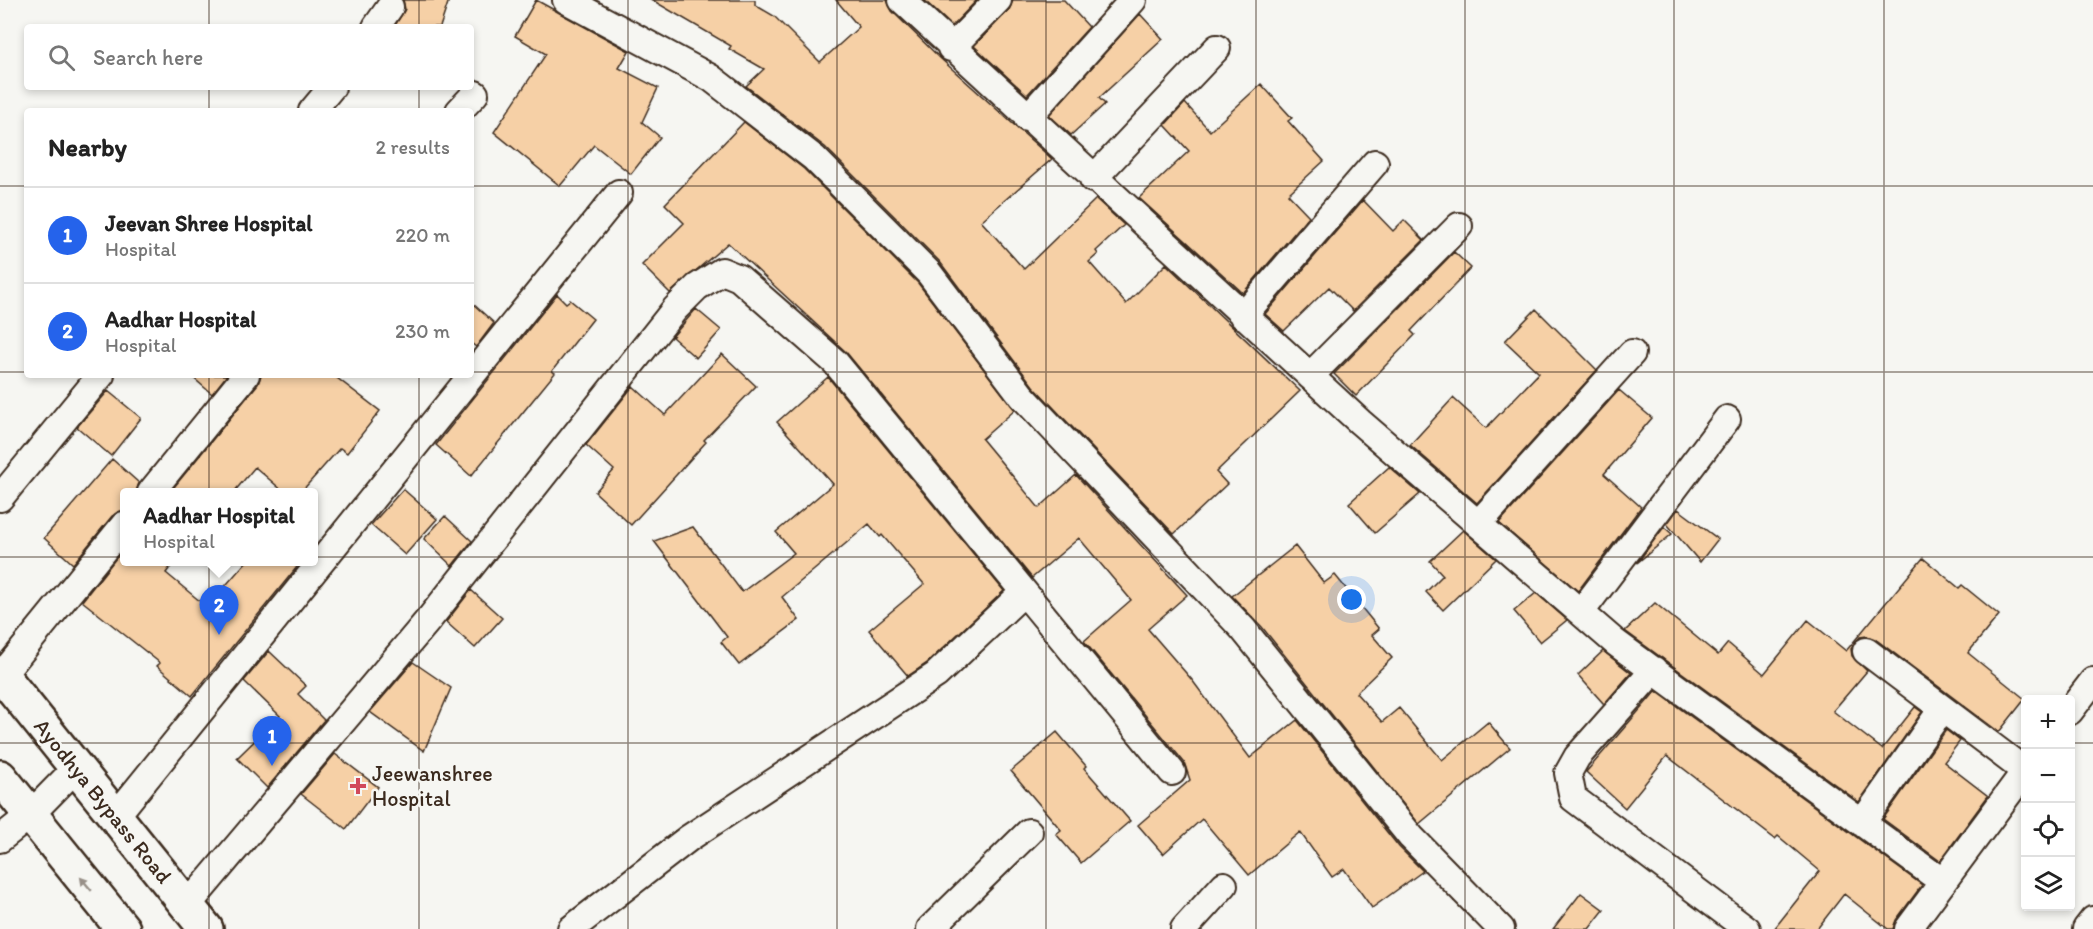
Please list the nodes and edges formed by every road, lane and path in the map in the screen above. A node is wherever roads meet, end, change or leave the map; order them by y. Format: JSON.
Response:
{"nodes":[{"id":1,"x":566,"y":0,"type":"edge"},
{"id":2,"x":902,"y":0,"type":"edge"},
{"id":3,"x":998,"y":0,"type":"edge"},
{"id":4,"x":1133,"y":0,"type":"edge"},
{"id":5,"x":951,"y":48,"type":"junction"},
{"id":6,"x":1217,"y":48,"type":"dead end"},
{"id":7,"x":330,"y":90,"type":"edge"},
{"id":8,"x":314,"y":108,"type":"edge"},
{"id":9,"x":1027,"y":118,"type":"junction"},
{"id":10,"x":1375,"y":163,"type":"dead end"},
{"id":11,"x":1093,"y":179,"type":"junction"},
{"id":12,"x":619,"y":193,"type":"dead end"},
{"id":13,"x":1459,"y":225,"type":"dead end"},
{"id":14,"x":1243,"y":316,"type":"junction"},
{"id":15,"x":1632,"y":353,"type":"dead end"},
{"id":16,"x":474,"y":373,"type":"edge"},
{"id":17,"x":1310,"y":376,"type":"junction"},
{"id":18,"x":99,"y":378,"type":"edge"},
{"id":19,"x":244,"y":378,"type":"edge"},
{"id":20,"x":470,"y":378,"type":"edge"},
{"id":21,"x":1727,"y":419,"type":"dead end"},
{"id":22,"x":154,"y":488,"type":"edge"},
{"id":23,"x":0,"y":498,"type":"edge"},
{"id":24,"x":1478,"y":524,"type":"junction"},
{"id":25,"x":120,"y":530,"type":"edge"},
{"id":26,"x":318,"y":566,"type":"edge"},
{"id":27,"x":318,"y":566,"type":"edge"},
{"id":28,"x":1024,"y":592,"type":"junction"},
{"id":29,"x":1581,"y":612,"type":"junction"},
{"id":30,"x":1866,"y":651,"type":"dead end"},
{"id":31,"x":1654,"y":670,"type":"junction"},
{"id":32,"x":1,"y":674,"type":"edge"},
{"id":33,"x":2093,"y":681,"type":"edge"},
{"id":34,"x":2075,"y":704,"type":"edge"},
{"id":35,"x":1942,"y":709,"type":"junction"},
{"id":36,"x":76,"y":768,"type":"junction"},
{"id":37,"x":2021,"y":768,"type":"edge"},
{"id":38,"x":1172,"y":772,"type":"dead end"},
{"id":39,"x":2021,"y":776,"type":"edge"},
{"id":40,"x":0,"y":777,"type":"edge"},
{"id":41,"x":29,"y":816,"type":"junction"},
{"id":42,"x":115,"y":817,"type":"junction"},
{"id":43,"x":1862,"y":823,"type":"junction"},
{"id":44,"x":1029,"y":832,"type":"dead end"},
{"id":45,"x":0,"y":839,"type":"edge"},
{"id":46,"x":1943,"y":882,"type":"junction"},
{"id":47,"x":1224,"y":885,"type":"dead end"},
{"id":48,"x":197,"y":917,"type":"edge"},
{"id":49,"x":2093,"y":920,"type":"edge"},
{"id":50,"x":123,"y":929,"type":"edge"},
{"id":51,"x":571,"y":929,"type":"edge"},
{"id":52,"x":930,"y":929,"type":"edge"},
{"id":53,"x":1184,"y":929,"type":"edge"},
{"id":54,"x":1501,"y":929,"type":"edge"},
{"id":55,"x":1747,"y":929,"type":"edge"},
{"id":56,"x":1908,"y":929,"type":"edge"},
{"id":57,"x":2086,"y":929,"type":"edge"}],
"edges":[{"from":1,"to":54,"type":"street"},
{"from":2,"to":5,"type":"street"},
{"from":3,"to":5,"type":"street"},
{"from":4,"to":9,"type":"street"},
{"from":5,"to":9,"type":"street"},
{"from":6,"to":11,"type":"street"},
{"from":7,"to":8,"type":"street"},
{"from":9,"to":11,"type":"street"},
{"from":10,"to":14,"type":"street"},
{"from":11,"to":14,"type":"street"},
{"from":12,"to":16,"type":"street"},
{"from":13,"to":17,"type":"street"},
{"from":14,"to":17,"type":"street"},
{"from":15,"to":24,"type":"street"},
{"from":17,"to":24,"type":"street"},
{"from":18,"to":23,"type":"street"},
{"from":19,"to":22,"type":"street"},
{"from":20,"to":26,"type":"street"},
{"from":21,"to":29,"type":"street"},
{"from":24,"to":29,"type":"street"},
{"from":25,"to":32,"type":"street"},
{"from":27,"to":42,"type":"street"},
{"from":28,"to":38,"type":"street"},
{"from":28,"to":48,"type":"street"},
{"from":28,"to":51,"type":"street"},
{"from":29,"to":31,"type":"street"},
{"from":30,"to":35,"type":"street"},
{"from":31,"to":43,"type":"street"},
{"from":31,"to":55,"type":"street"},
{"from":32,"to":36,"type":"main road","name":"Ayodhya Bypass Road"},
{"from":33,"to":34,"type":"street"},
{"from":35,"to":37,"type":"street"},
{"from":35,"to":43,"type":"street"},
{"from":36,"to":41,"type":"street"},
{"from":36,"to":42,"type":"main road","name":"Ayodhya Bypass Road"},
{"from":39,"to":46,"type":"street"},
{"from":40,"to":41,"type":"main road"},
{"from":41,"to":45,"type":"street"},
{"from":50,"to":41,"type":"main road","one_way":true},
{"from":42,"to":48,"type":"main road","name":"Ayodhya Bypass Road"},
{"from":43,"to":46,"type":"street"},
{"from":44,"to":52,"type":"street"},
{"from":46,"to":56,"type":"street"},
{"from":47,"to":53,"type":"street"},
{"from":49,"to":57,"type":"street"}]}
